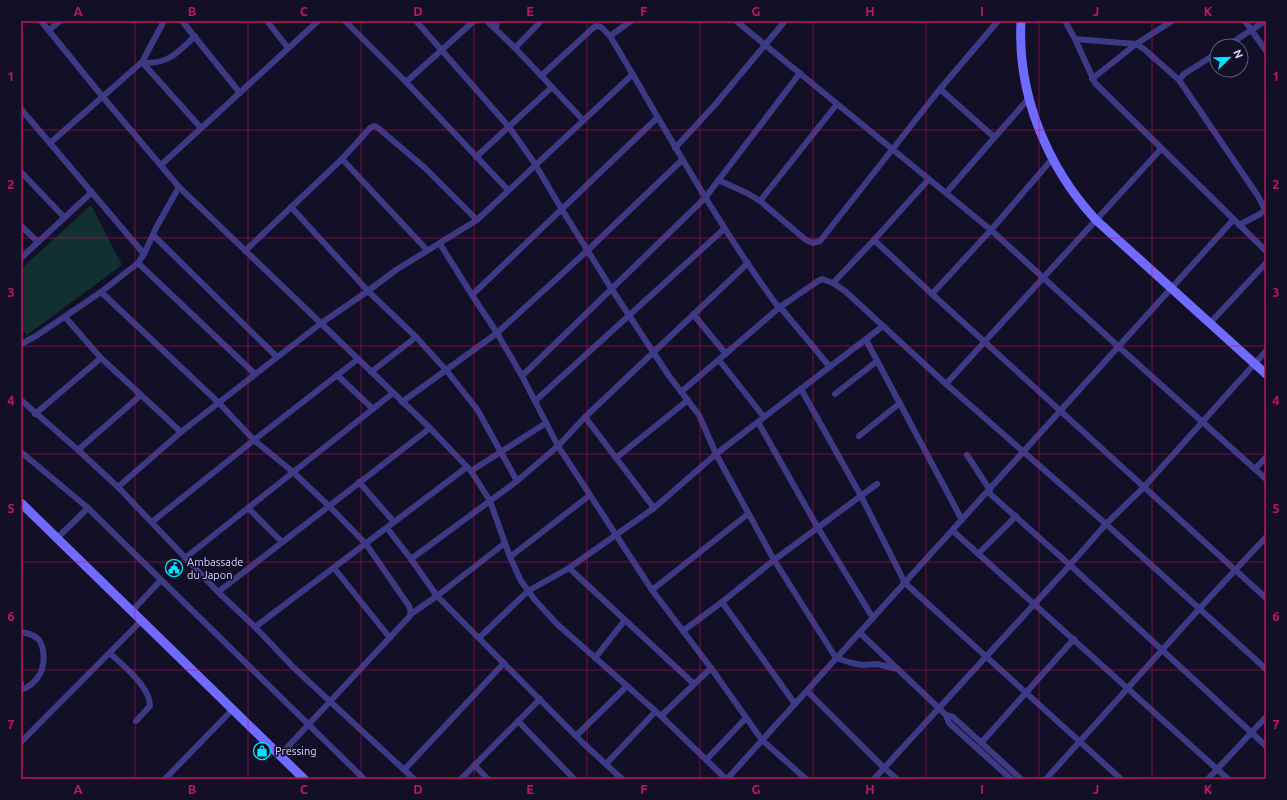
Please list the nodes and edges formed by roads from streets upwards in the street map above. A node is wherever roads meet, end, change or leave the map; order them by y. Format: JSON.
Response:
{"nodes":[{"id":1,"x":41,"y":21,"type":"edge"},
{"id":2,"x":60,"y":21,"type":"edge"},
{"id":3,"x":164,"y":21,"type":"edge"},
{"id":4,"x":182,"y":21,"type":"edge"},
{"id":5,"x":266,"y":21,"type":"edge"},
{"id":6,"x":318,"y":21,"type":"edge"},
{"id":7,"x":345,"y":21,"type":"edge"},
{"id":8,"x":416,"y":21,"type":"edge"},
{"id":9,"x":474,"y":21,"type":"edge"},
{"id":10,"x":487,"y":21,"type":"edge"},
{"id":11,"x":497,"y":21,"type":"edge"},
{"id":12,"x":541,"y":21,"type":"edge"},
{"id":13,"x":736,"y":21,"type":"edge"},
{"id":14,"x":786,"y":21,"type":"edge"},
{"id":15,"x":998,"y":21,"type":"edge"},
{"id":16,"x":1020,"y":21,"type":"edge"},
{"id":17,"x":1065,"y":21,"type":"edge"},
{"id":18,"x":1172,"y":21,"type":"edge"},
{"id":19,"x":1245,"y":21,"type":"edge"},
{"id":20,"x":1265,"y":21,"type":"edge"},
{"id":21,"x":629,"y":22,"type":"edge"},
{"id":22,"x":496,"y":29,"type":"junction"},
{"id":23,"x":49,"y":30,"type":"junction"},
{"id":24,"x":1252,"y":30,"type":"junction"},
{"id":25,"x":195,"y":36,"type":"junction"},
{"id":26,"x":610,"y":36,"type":"junction"},
{"id":27,"x":1240,"y":38,"type":"edge"},
{"id":28,"x":1075,"y":39,"type":"junction"},
{"id":29,"x":1136,"y":44,"type":"junction"},
{"id":30,"x":765,"y":45,"type":"junction"},
{"id":31,"x":288,"y":48,"type":"junction"},
{"id":32,"x":515,"y":48,"type":"junction"},
{"id":33,"x":442,"y":50,"type":"junction"},
{"id":34,"x":1266,"y":51,"type":"edge"},
{"id":35,"x":1209,"y":58,"type":"edge"},
{"id":36,"x":142,"y":62,"type":"junction"},
{"id":37,"x":633,"y":74,"type":"junction"},
{"id":38,"x":800,"y":74,"type":"junction"},
{"id":39,"x":540,"y":76,"type":"junction"},
{"id":40,"x":1092,"y":79,"type":"junction"},
{"id":41,"x":1179,"y":80,"type":"junction"},
{"id":42,"x":406,"y":82,"type":"junction"},
{"id":43,"x":552,"y":88,"type":"junction"},
{"id":44,"x":940,"y":89,"type":"junction"},
{"id":45,"x":240,"y":93,"type":"junction"},
{"id":46,"x":102,"y":96,"type":"junction"},
{"id":47,"x":1029,"y":98,"type":"junction"},
{"id":48,"x":837,"y":104,"type":"junction"},
{"id":49,"x":21,"y":109,"type":"edge"},
{"id":50,"x":657,"y":118,"type":"junction"},
{"id":51,"x":583,"y":120,"type":"junction"},
{"id":52,"x":509,"y":127,"type":"junction"},
{"id":53,"x":201,"y":128,"type":"junction"},
{"id":54,"x":994,"y":137,"type":"junction"},
{"id":55,"x":50,"y":143,"type":"junction"},
{"id":56,"x":675,"y":148,"type":"junction"},
{"id":57,"x":892,"y":148,"type":"junction"},
{"id":58,"x":1161,"y":149,"type":"junction"},
{"id":59,"x":476,"y":157,"type":"junction"},
{"id":60,"x":1053,"y":158,"type":"junction"},
{"id":61,"x":342,"y":159,"type":"junction"},
{"id":62,"x":682,"y":160,"type":"junction"},
{"id":63,"x":536,"y":164,"type":"junction"},
{"id":64,"x":161,"y":165,"type":"junction"},
{"id":65,"x":21,"y":172,"type":"edge"},
{"id":66,"x":930,"y":179,"type":"junction"},
{"id":67,"x":718,"y":180,"type":"junction"},
{"id":68,"x":179,"y":187,"type":"junction"},
{"id":69,"x":508,"y":190,"type":"junction"},
{"id":70,"x":92,"y":192,"type":"junction"},
{"id":71,"x":946,"y":192,"type":"junction"},
{"id":72,"x":705,"y":198,"type":"junction"},
{"id":73,"x":760,"y":201,"type":"junction"},
{"id":74,"x":291,"y":207,"type":"junction"},
{"id":75,"x":561,"y":208,"type":"junction"},
{"id":76,"x":1266,"y":210,"type":"edge"},
{"id":77,"x":64,"y":217,"type":"junction"},
{"id":78,"x":477,"y":220,"type":"junction"},
{"id":79,"x":1096,"y":220,"type":"junction"},
{"id":80,"x":1234,"y":220,"type":"junction"},
{"id":81,"x":1239,"y":225,"type":"junction"},
{"id":82,"x":21,"y":226,"type":"edge"},
{"id":83,"x":724,"y":229,"type":"junction"},
{"id":84,"x":991,"y":230,"type":"junction"},
{"id":85,"x":153,"y":235,"type":"junction"},
{"id":86,"x":874,"y":240,"type":"junction"},
{"id":87,"x":38,"y":242,"type":"junction"},
{"id":88,"x":440,"y":244,"type":"junction"},
{"id":89,"x":427,"y":250,"type":"junction"},
{"id":90,"x":588,"y":250,"type":"junction"},
{"id":91,"x":245,"y":251,"type":"junction"},
{"id":92,"x":1266,"y":251,"type":"edge"},
{"id":93,"x":144,"y":254,"type":"junction"},
{"id":94,"x":21,"y":258,"type":"edge"},
{"id":95,"x":138,"y":263,"type":"junction"},
{"id":96,"x":748,"y":263,"type":"junction"},
{"id":97,"x":1266,"y":263,"type":"edge"},
{"id":98,"x":1044,"y":277,"type":"junction"},
{"id":99,"x":833,"y":283,"type":"junction"},
{"id":100,"x":611,"y":288,"type":"junction"},
{"id":101,"x":1172,"y":289,"type":"junction"},
{"id":102,"x":368,"y":291,"type":"junction"},
{"id":103,"x":101,"y":292,"type":"junction"},
{"id":104,"x":932,"y":294,"type":"junction"},
{"id":105,"x":472,"y":295,"type":"junction"},
{"id":106,"x":780,"y":308,"type":"junction"},
{"id":107,"x":693,"y":314,"type":"junction"},
{"id":108,"x":629,"y":315,"type":"junction"},
{"id":109,"x":66,"y":317,"type":"junction"},
{"id":110,"x":1210,"y":323,"type":"junction"},
{"id":111,"x":320,"y":324,"type":"junction"},
{"id":112,"x":883,"y":326,"type":"junction"},
{"id":113,"x":497,"y":333,"type":"junction"},
{"id":114,"x":416,"y":337,"type":"junction"},
{"id":115,"x":866,"y":340,"type":"junction"},
{"id":116,"x":984,"y":342,"type":"junction"},
{"id":117,"x":21,"y":344,"type":"edge"},
{"id":118,"x":1119,"y":347,"type":"junction"},
{"id":119,"x":1266,"y":351,"type":"edge"},
{"id":120,"x":654,"y":352,"type":"junction"},
{"id":121,"x":726,"y":354,"type":"junction"},
{"id":122,"x":277,"y":356,"type":"junction"},
{"id":123,"x":101,"y":358,"type":"junction"},
{"id":124,"x":358,"y":360,"type":"junction"},
{"id":125,"x":719,"y":360,"type":"junction"},
{"id":126,"x":877,"y":361,"type":"junction"},
{"id":127,"x":1255,"y":364,"type":"junction"},
{"id":128,"x":830,"y":367,"type":"junction"},
{"id":129,"x":446,"y":370,"type":"junction"},
{"id":130,"x":371,"y":372,"type":"junction"},
{"id":131,"x":255,"y":374,"type":"junction"},
{"id":132,"x":1266,"y":374,"type":"edge"},
{"id":133,"x":338,"y":376,"type":"junction"},
{"id":134,"x":522,"y":376,"type":"junction"},
{"id":135,"x":946,"y":384,"type":"junction"},
{"id":136,"x":802,"y":388,"type":"junction"},
{"id":137,"x":681,"y":392,"type":"junction"},
{"id":138,"x":393,"y":393,"type":"junction"},
{"id":139,"x":835,"y":394,"type":"dead end"},
{"id":140,"x":141,"y":395,"type":"junction"},
{"id":141,"x":21,"y":400,"type":"edge"},
{"id":142,"x":688,"y":400,"type":"junction"},
{"id":143,"x":535,"y":401,"type":"junction"},
{"id":144,"x":402,"y":402,"type":"junction"},
{"id":145,"x":219,"y":403,"type":"junction"},
{"id":146,"x":900,"y":403,"type":"junction"},
{"id":147,"x":373,"y":409,"type":"junction"},
{"id":148,"x":1061,"y":411,"type":"junction"},
{"id":149,"x":35,"y":414,"type":"junction"},
{"id":150,"x":585,"y":417,"type":"junction"},
{"id":151,"x":764,"y":417,"type":"junction"},
{"id":152,"x":758,"y":422,"type":"junction"},
{"id":153,"x":1202,"y":422,"type":"junction"},
{"id":154,"x":546,"y":423,"type":"junction"},
{"id":155,"x":430,"y":428,"type":"junction"},
{"id":156,"x":181,"y":432,"type":"junction"},
{"id":157,"x":859,"y":436,"type":"dead end"},
{"id":158,"x":254,"y":440,"type":"junction"},
{"id":159,"x":558,"y":446,"type":"junction"},
{"id":160,"x":78,"y":450,"type":"junction"},
{"id":161,"x":21,"y":452,"type":"edge"},
{"id":162,"x":1024,"y":452,"type":"junction"},
{"id":163,"x":500,"y":453,"type":"junction"},
{"id":164,"x":716,"y":454,"type":"junction"},
{"id":165,"x":967,"y":455,"type":"dead end"},
{"id":166,"x":1266,"y":457,"type":"edge"},
{"id":167,"x":616,"y":458,"type":"junction"},
{"id":168,"x":469,"y":469,"type":"junction"},
{"id":169,"x":1255,"y":469,"type":"junction"},
{"id":170,"x":293,"y":472,"type":"junction"},
{"id":171,"x":1266,"y":479,"type":"edge"},
{"id":172,"x":517,"y":481,"type":"junction"},
{"id":173,"x":359,"y":482,"type":"junction"},
{"id":174,"x":877,"y":484,"type":"dead end"},
{"id":175,"x":118,"y":487,"type":"junction"},
{"id":176,"x":1144,"y":487,"type":"junction"},
{"id":177,"x":989,"y":491,"type":"junction"},
{"id":178,"x":590,"y":495,"type":"junction"},
{"id":179,"x":860,"y":496,"type":"junction"},
{"id":180,"x":490,"y":501,"type":"junction"},
{"id":181,"x":21,"y":503,"type":"edge"},
{"id":182,"x":329,"y":506,"type":"junction"},
{"id":183,"x":88,"y":508,"type":"junction"},
{"id":184,"x":248,"y":508,"type":"junction"},
{"id":185,"x":654,"y":508,"type":"junction"},
{"id":186,"x":748,"y":514,"type":"junction"},
{"id":187,"x":1016,"y":516,"type":"junction"},
{"id":188,"x":962,"y":520,"type":"junction"},
{"id":189,"x":152,"y":522,"type":"junction"},
{"id":190,"x":394,"y":522,"type":"junction"},
{"id":191,"x":1106,"y":524,"type":"junction"},
{"id":192,"x":387,"y":528,"type":"junction"},
{"id":193,"x":818,"y":528,"type":"junction"},
{"id":194,"x":953,"y":530,"type":"junction"},
{"id":195,"x":616,"y":536,"type":"junction"},
{"id":196,"x":1266,"y":537,"type":"edge"},
{"id":197,"x":57,"y":538,"type":"junction"},
{"id":198,"x":282,"y":542,"type":"junction"},
{"id":199,"x":366,"y":544,"type":"junction"},
{"id":200,"x":505,"y":544,"type":"junction"},
{"id":201,"x":978,"y":554,"type":"junction"},
{"id":202,"x":510,"y":557,"type":"junction"},
{"id":203,"x":185,"y":558,"type":"junction"},
{"id":204,"x":411,"y":559,"type":"junction"},
{"id":205,"x":774,"y":560,"type":"junction"},
{"id":206,"x":1070,"y":565,"type":"junction"},
{"id":207,"x":334,"y":568,"type":"junction"},
{"id":208,"x":569,"y":568,"type":"junction"},
{"id":209,"x":1236,"y":570,"type":"junction"},
{"id":210,"x":161,"y":580,"type":"junction"},
{"id":211,"x":905,"y":583,"type":"junction"},
{"id":212,"x":652,"y":590,"type":"junction"},
{"id":213,"x":528,"y":591,"type":"junction"},
{"id":214,"x":218,"y":592,"type":"junction"},
{"id":215,"x":437,"y":596,"type":"junction"},
{"id":216,"x":1266,"y":598,"type":"edge"},
{"id":217,"x":722,"y":602,"type":"junction"},
{"id":218,"x":1034,"y":604,"type":"junction"},
{"id":219,"x":1199,"y":609,"type":"junction"},
{"id":220,"x":132,"y":610,"type":"junction"},
{"id":221,"x":411,"y":614,"type":"junction"},
{"id":222,"x":873,"y":618,"type":"junction"},
{"id":223,"x":142,"y":620,"type":"junction"},
{"id":224,"x":625,"y":620,"type":"junction"},
{"id":225,"x":255,"y":626,"type":"junction"},
{"id":226,"x":683,"y":631,"type":"junction"},
{"id":227,"x":21,"y":632,"type":"edge"},
{"id":228,"x":860,"y":633,"type":"junction"},
{"id":229,"x":390,"y":638,"type":"junction"},
{"id":230,"x":479,"y":638,"type":"junction"},
{"id":231,"x":1074,"y":639,"type":"junction"},
{"id":232,"x":1162,"y":651,"type":"junction"},
{"id":233,"x":110,"y":653,"type":"junction"},
{"id":234,"x":986,"y":656,"type":"junction"},
{"id":235,"x":595,"y":658,"type":"junction"},
{"id":236,"x":836,"y":658,"type":"junction"},
{"id":237,"x":504,"y":663,"type":"junction"},
{"id":238,"x":711,"y":668,"type":"junction"},
{"id":239,"x":898,"y":669,"type":"junction"},
{"id":240,"x":1266,"y":669,"type":"edge"},
{"id":241,"x":694,"y":684,"type":"junction"},
{"id":242,"x":627,"y":686,"type":"junction"},
{"id":243,"x":1128,"y":688,"type":"junction"},
{"id":244,"x":21,"y":690,"type":"edge"},
{"id":245,"x":807,"y":691,"type":"junction"},
{"id":246,"x":1026,"y":692,"type":"junction"},
{"id":247,"x":540,"y":699,"type":"junction"},
{"id":248,"x":329,"y":701,"type":"junction"},
{"id":249,"x":795,"y":704,"type":"junction"},
{"id":250,"x":939,"y":708,"type":"junction"},
{"id":251,"x":233,"y":709,"type":"junction"},
{"id":252,"x":655,"y":712,"type":"junction"},
{"id":253,"x":946,"y":715,"type":"junction"},
{"id":254,"x":661,"y":716,"type":"junction"},
{"id":255,"x":1266,"y":717,"type":"edge"},
{"id":256,"x":746,"y":718,"type":"junction"},
{"id":257,"x":518,"y":721,"type":"junction"},
{"id":258,"x":136,"y":722,"type":"dead end"},
{"id":259,"x":308,"y":724,"type":"junction"},
{"id":260,"x":1251,"y":732,"type":"junction"},
{"id":261,"x":576,"y":736,"type":"junction"},
{"id":262,"x":762,"y":740,"type":"junction"},
{"id":263,"x":21,"y":742,"type":"edge"},
{"id":264,"x":1080,"y":742,"type":"junction"},
{"id":265,"x":981,"y":743,"type":"junction"},
{"id":266,"x":1266,"y":746,"type":"edge"},
{"id":267,"x":280,"y":755,"type":"junction"},
{"id":268,"x":706,"y":760,"type":"junction"},
{"id":269,"x":606,"y":764,"type":"junction"},
{"id":270,"x":474,"y":765,"type":"junction"},
{"id":271,"x":884,"y":768,"type":"junction"},
{"id":272,"x":1217,"y":769,"type":"junction"},
{"id":273,"x":404,"y":770,"type":"junction"},
{"id":274,"x":165,"y":779,"type":"edge"},
{"id":275,"x":304,"y":779,"type":"edge"},
{"id":276,"x":364,"y":779,"type":"edge"},
{"id":277,"x":414,"y":779,"type":"edge"},
{"id":278,"x":460,"y":779,"type":"edge"},
{"id":279,"x":488,"y":779,"type":"edge"},
{"id":280,"x":574,"y":779,"type":"edge"},
{"id":281,"x":622,"y":779,"type":"edge"},
{"id":282,"x":726,"y":779,"type":"edge"},
{"id":283,"x":806,"y":779,"type":"edge"},
{"id":284,"x":874,"y":779,"type":"edge"},
{"id":285,"x":897,"y":779,"type":"edge"},
{"id":286,"x":1011,"y":779,"type":"edge"},
{"id":287,"x":1021,"y":779,"type":"edge"},
{"id":288,"x":1046,"y":779,"type":"edge"},
{"id":289,"x":1121,"y":779,"type":"edge"},
{"id":290,"x":1208,"y":779,"type":"edge"},
{"id":291,"x":1228,"y":779,"type":"edge"}],
"edges":[{"from":1,"to":23,"type":"street"},
{"from":2,"to":23,"type":"street"},
{"from":3,"to":36,"type":"street"},
{"from":4,"to":25,"type":"street"},
{"from":5,"to":31,"type":"street"},
{"from":6,"to":31,"type":"street"},
{"from":7,"to":42,"type":"street"},
{"from":8,"to":33,"type":"street"},
{"from":9,"to":33,"type":"street"},
{"from":10,"to":22,"type":"street"},
{"from":11,"to":22,"type":"street"},
{"from":12,"to":32,"type":"street"},
{"from":13,"to":30,"type":"street"},
{"from":14,"to":30,"type":"street"},
{"from":15,"to":44,"type":"street"},
{"from":16,"to":47,"type":"street"},
{"from":17,"to":28,"type":"street"},
{"from":18,"to":29,"type":"street"},
{"from":19,"to":24,"type":"street"},
{"from":20,"to":24,"type":"street"},
{"from":21,"to":26,"type":"street"},
{"from":22,"to":32,"type":"street"},
{"from":23,"to":46,"type":"street"},
{"from":24,"to":27,"type":"street"},
{"from":24,"to":34,"type":"street"},
{"from":25,"to":36,"type":"street"},
{"from":25,"to":45,"type":"street"},
{"from":26,"to":37,"type":"street"},
{"from":26,"to":39,"type":"street"},
{"from":28,"to":29,"type":"street"},
{"from":28,"to":40,"type":"street"},
{"from":29,"to":40,"type":"street"},
{"from":29,"to":41,"type":"street"},
{"from":30,"to":38,"type":"street"},
{"from":30,"to":56,"type":"street"},
{"from":31,"to":45,"type":"street"},
{"from":32,"to":39,"type":"street"},
{"from":33,"to":42,"type":"street"},
{"from":33,"to":52,"type":"street"},
{"from":35,"to":41,"type":"street"},
{"from":36,"to":46,"type":"street"},
{"from":36,"to":53,"type":"street"},
{"from":37,"to":50,"type":"street"},
{"from":37,"to":51,"type":"street"},
{"from":38,"to":48,"type":"street"},
{"from":38,"to":67,"type":"street"},
{"from":39,"to":43,"type":"street"},
{"from":40,"to":58,"type":"street"},
{"from":41,"to":76,"type":"street"},
{"from":42,"to":59,"type":"street"},
{"from":43,"to":51,"type":"street"},
{"from":43,"to":52,"type":"street"},
{"from":44,"to":54,"type":"street"},
{"from":44,"to":57,"type":"street"},
{"from":45,"to":53,"type":"street"},
{"from":46,"to":55,"type":"street"},
{"from":46,"to":64,"type":"street"},
{"from":47,"to":54,"type":"street"},
{"from":47,"to":60,"type":"street"},
{"from":48,"to":57,"type":"street"},
{"from":48,"to":73,"type":"street"},
{"from":49,"to":55,"type":"street"},
{"from":50,"to":56,"type":"street"},
{"from":50,"to":75,"type":"street"},
{"from":51,"to":63,"type":"street"},
{"from":52,"to":59,"type":"street"},
{"from":52,"to":63,"type":"street"},
{"from":53,"to":64,"type":"street"},
{"from":54,"to":71,"type":"street"},
{"from":55,"to":70,"type":"street"},
{"from":56,"to":62,"type":"street"},
{"from":57,"to":66,"type":"street"},
{"from":57,"to":73,"type":"street"},
{"from":58,"to":79,"type":"street"},
{"from":58,"to":80,"type":"street"},
{"from":59,"to":69,"type":"street"},
{"from":60,"to":79,"type":"street"},
{"from":60,"to":84,"type":"street"},
{"from":61,"to":74,"type":"street"},
{"from":61,"to":78,"type":"street"},
{"from":61,"to":89,"type":"street"},
{"from":62,"to":72,"type":"street"},
{"from":62,"to":90,"type":"street"},
{"from":63,"to":69,"type":"street"},
{"from":63,"to":75,"type":"street"},
{"from":64,"to":68,"type":"street"},
{"from":65,"to":77,"type":"street"},
{"from":66,"to":71,"type":"street"},
{"from":66,"to":86,"type":"street"},
{"from":67,"to":72,"type":"street"},
{"from":67,"to":73,"type":"street"},
{"from":68,"to":85,"type":"street"},
{"from":68,"to":91,"type":"street"},
{"from":69,"to":78,"type":"street"},
{"from":70,"to":77,"type":"street"},
{"from":70,"to":93,"type":"street"},
{"from":71,"to":84,"type":"street"},
{"from":72,"to":83,"type":"street"},
{"from":72,"to":100,"type":"street"},
{"from":74,"to":91,"type":"street"},
{"from":74,"to":102,"type":"street"},
{"from":75,"to":90,"type":"street"},
{"from":75,"to":105,"type":"street"},
{"from":76,"to":81,"type":"street"},
{"from":77,"to":87,"type":"street"},
{"from":78,"to":88,"type":"street"},
{"from":79,"to":98,"type":"street"},
{"from":79,"to":101,"type":"street"},
{"from":80,"to":81,"type":"street"},
{"from":80,"to":101,"type":"street"},
{"from":81,"to":92,"type":"street"},
{"from":82,"to":87,"type":"street"},
{"from":83,"to":96,"type":"street"},
{"from":83,"to":108,"type":"street"},
{"from":84,"to":98,"type":"street"},
{"from":84,"to":104,"type":"street"},
{"from":85,"to":93,"type":"street"},
{"from":85,"to":122,"type":"street"},
{"from":86,"to":99,"type":"street"},
{"from":86,"to":104,"type":"street"},
{"from":87,"to":94,"type":"street"},
{"from":88,"to":89,"type":"street"},
{"from":88,"to":105,"type":"street"},
{"from":89,"to":102,"type":"street"},
{"from":90,"to":100,"type":"street"},
{"from":90,"to":113,"type":"street"},
{"from":91,"to":111,"type":"street"},
{"from":93,"to":95,"type":"street"},
{"from":95,"to":103,"type":"street"},
{"from":95,"to":131,"type":"street"},
{"from":96,"to":106,"type":"street"},
{"from":96,"to":107,"type":"street"},
{"from":97,"to":110,"type":"street"},
{"from":98,"to":116,"type":"street"},
{"from":98,"to":118,"type":"street"},
{"from":99,"to":106,"type":"street"},
{"from":99,"to":112,"type":"street"},
{"from":100,"to":108,"type":"street"},
{"from":100,"to":134,"type":"street"},
{"from":101,"to":110,"type":"street"},
{"from":101,"to":118,"type":"street"},
{"from":102,"to":111,"type":"street"},
{"from":102,"to":114,"type":"street"},
{"from":103,"to":109,"type":"street"},
{"from":103,"to":145,"type":"street"},
{"from":104,"to":116,"type":"street"},
{"from":105,"to":113,"type":"street"},
{"from":106,"to":121,"type":"street"},
{"from":106,"to":128,"type":"street"},
{"from":107,"to":120,"type":"street"},
{"from":107,"to":121,"type":"street"},
{"from":108,"to":120,"type":"street"},
{"from":108,"to":143,"type":"street"},
{"from":109,"to":117,"type":"street"},
{"from":109,"to":123,"type":"street"},
{"from":110,"to":127,"type":"street"},
{"from":111,"to":122,"type":"street"},
{"from":111,"to":124,"type":"street"},
{"from":112,"to":115,"type":"street"},
{"from":112,"to":135,"type":"street"},
{"from":113,"to":129,"type":"street"},
{"from":113,"to":134,"type":"street"},
{"from":114,"to":129,"type":"street"},
{"from":114,"to":130,"type":"street"},
{"from":115,"to":126,"type":"street"},
{"from":115,"to":128,"type":"street"},
{"from":116,"to":135,"type":"street"},
{"from":116,"to":148,"type":"street"},
{"from":118,"to":148,"type":"street"},
{"from":118,"to":153,"type":"street"},
{"from":119,"to":127,"type":"street"},
{"from":120,"to":137,"type":"street"},
{"from":120,"to":150,"type":"street"},
{"from":121,"to":125,"type":"street"},
{"from":122,"to":131,"type":"street"},
{"from":123,"to":140,"type":"street"},
{"from":123,"to":149,"type":"street"},
{"from":124,"to":130,"type":"street"},
{"from":124,"to":133,"type":"street"},
{"from":125,"to":137,"type":"street"},
{"from":125,"to":151,"type":"street"},
{"from":126,"to":139,"type":"street"},
{"from":126,"to":146,"type":"street"},
{"from":127,"to":132,"type":"street"},
{"from":127,"to":153,"type":"street"},
{"from":128,"to":136,"type":"street"},
{"from":129,"to":144,"type":"street"},
{"from":129,"to":163,"type":"street"},
{"from":130,"to":138,"type":"street"},
{"from":131,"to":145,"type":"street"},
{"from":133,"to":147,"type":"street"},
{"from":133,"to":158,"type":"street"},
{"from":134,"to":143,"type":"street"},
{"from":135,"to":162,"type":"street"},
{"from":136,"to":151,"type":"street"},
{"from":136,"to":179,"type":"street"},
{"from":137,"to":142,"type":"street"},
{"from":138,"to":144,"type":"street"},
{"from":138,"to":147,"type":"street"},
{"from":140,"to":156,"type":"street"},
{"from":140,"to":160,"type":"street"},
{"from":141,"to":149,"type":"street"},
{"from":142,"to":164,"type":"street"},
{"from":142,"to":167,"type":"street"},
{"from":143,"to":154,"type":"street"},
{"from":144,"to":155,"type":"street"},
{"from":145,"to":156,"type":"street"},
{"from":145,"to":158,"type":"street"},
{"from":146,"to":157,"type":"street"},
{"from":146,"to":188,"type":"street"},
{"from":147,"to":170,"type":"street"},
{"from":148,"to":162,"type":"street"},
{"from":148,"to":176,"type":"street"},
{"from":149,"to":160,"type":"street"},
{"from":150,"to":159,"type":"street"},
{"from":150,"to":167,"type":"street"},
{"from":151,"to":152,"type":"street"},
{"from":152,"to":164,"type":"street"},
{"from":152,"to":193,"type":"street"},
{"from":153,"to":169,"type":"street"},
{"from":153,"to":176,"type":"street"},
{"from":154,"to":159,"type":"street"},
{"from":154,"to":163,"type":"street"},
{"from":155,"to":168,"type":"street"},
{"from":155,"to":173,"type":"street"},
{"from":156,"to":175,"type":"street"},
{"from":158,"to":170,"type":"street"},
{"from":158,"to":189,"type":"street"},
{"from":159,"to":172,"type":"street"},
{"from":159,"to":178,"type":"street"},
{"from":160,"to":175,"type":"street"},
{"from":161,"to":183,"type":"street"},
{"from":162,"to":177,"type":"street"},
{"from":162,"to":191,"type":"street"},
{"from":163,"to":168,"type":"street"},
{"from":163,"to":172,"type":"street"},
{"from":164,"to":185,"type":"street"},
{"from":164,"to":186,"type":"street"},
{"from":165,"to":177,"type":"street"},
{"from":166,"to":169,"type":"street"},
{"from":167,"to":185,"type":"street"},
{"from":168,"to":180,"type":"street"},
{"from":168,"to":190,"type":"street"},
{"from":169,"to":171,"type":"street"},
{"from":170,"to":182,"type":"street"},
{"from":170,"to":184,"type":"street"},
{"from":172,"to":180,"type":"street"},
{"from":173,"to":182,"type":"street"},
{"from":173,"to":190,"type":"street"},
{"from":174,"to":179,"type":"street"},
{"from":175,"to":189,"type":"street"},
{"from":176,"to":191,"type":"street"},
{"from":176,"to":209,"type":"street"},
{"from":177,"to":187,"type":"street"},
{"from":177,"to":188,"type":"street"},
{"from":178,"to":195,"type":"street"},
{"from":178,"to":202,"type":"street"},
{"from":179,"to":193,"type":"street"},
{"from":179,"to":211,"type":"street"},
{"from":180,"to":200,"type":"street"},
{"from":180,"to":204,"type":"street"},
{"from":181,"to":197,"type":"street"},
{"from":182,"to":198,"type":"street"},
{"from":182,"to":199,"type":"street"},
{"from":183,"to":197,"type":"street"},
{"from":183,"to":210,"type":"street"},
{"from":184,"to":198,"type":"street"},
{"from":184,"to":203,"type":"street"},
{"from":185,"to":195,"type":"street"},
{"from":186,"to":205,"type":"street"},
{"from":186,"to":212,"type":"street"},
{"from":187,"to":201,"type":"street"},
{"from":187,"to":206,"type":"street"},
{"from":188,"to":194,"type":"street"},
{"from":189,"to":203,"type":"street"},
{"from":190,"to":192,"type":"street"},
{"from":191,"to":206,"type":"street"},
{"from":191,"to":219,"type":"street"},
{"from":192,"to":199,"type":"street"},
{"from":192,"to":204,"type":"street"},
{"from":193,"to":205,"type":"street"},
{"from":193,"to":222,"type":"street"},
{"from":194,"to":201,"type":"street"},
{"from":194,"to":211,"type":"street"},
{"from":195,"to":208,"type":"street"},
{"from":195,"to":212,"type":"street"},
{"from":196,"to":209,"type":"street"},
{"from":197,"to":220,"type":"street"},
{"from":198,"to":214,"type":"street"},
{"from":199,"to":207,"type":"street"},
{"from":199,"to":221,"type":"street"},
{"from":200,"to":202,"type":"street"},
{"from":200,"to":215,"type":"street"},
{"from":201,"to":218,"type":"street"},
{"from":202,"to":213,"type":"street"},
{"from":203,"to":214,"type":"street"},
{"from":204,"to":215,"type":"street"},
{"from":205,"to":217,"type":"street"},
{"from":205,"to":236,"type":"street"},
{"from":206,"to":218,"type":"street"},
{"from":206,"to":232,"type":"street"},
{"from":207,"to":225,"type":"street"},
{"from":207,"to":229,"type":"street"},
{"from":208,"to":213,"type":"street"},
{"from":208,"to":224,"type":"street"},
{"from":209,"to":216,"type":"street"},
{"from":209,"to":219,"type":"street"},
{"from":210,"to":220,"type":"street"},
{"from":210,"to":259,"type":"street"},
{"from":211,"to":222,"type":"street"},
{"from":211,"to":234,"type":"street"},
{"from":212,"to":226,"type":"street"},
{"from":213,"to":230,"type":"street"},
{"from":213,"to":235,"type":"street"},
{"from":214,"to":225,"type":"street"},
{"from":215,"to":221,"type":"street"},
{"from":215,"to":230,"type":"street"},
{"from":217,"to":226,"type":"street"},
{"from":217,"to":249,"type":"street"},
{"from":218,"to":231,"type":"street"},
{"from":218,"to":234,"type":"street"},
{"from":219,"to":232,"type":"street"},
{"from":219,"to":240,"type":"street"},
{"from":220,"to":223,"type":"street"},
{"from":221,"to":229,"type":"street"},
{"from":222,"to":228,"type":"street"},
{"from":223,"to":233,"type":"street"},
{"from":223,"to":251,"type":"street"},
{"from":224,"to":235,"type":"street"},
{"from":224,"to":241,"type":"street"},
{"from":225,"to":248,"type":"street"},
{"from":226,"to":238,"type":"street"},
{"from":227,"to":244,"type":"street"},
{"from":228,"to":236,"type":"street"},
{"from":228,"to":239,"type":"street"},
{"from":229,"to":248,"type":"street"},
{"from":230,"to":237,"type":"street"},
{"from":231,"to":243,"type":"street"},
{"from":231,"to":246,"type":"street"},
{"from":232,"to":243,"type":"street"},
{"from":232,"to":260,"type":"street"},
{"from":233,"to":258,"type":"street"},
{"from":233,"to":263,"type":"street"},
{"from":234,"to":246,"type":"street"},
{"from":234,"to":250,"type":"street"},
{"from":235,"to":242,"type":"street"},
{"from":236,"to":239,"type":"street"},
{"from":236,"to":245,"type":"street"},
{"from":237,"to":247,"type":"street"},
{"from":237,"to":273,"type":"street"},
{"from":238,"to":241,"type":"street"},
{"from":238,"to":256,"type":"street"},
{"from":239,"to":250,"type":"street"},
{"from":241,"to":254,"type":"street"},
{"from":242,"to":252,"type":"street"},
{"from":242,"to":261,"type":"street"},
{"from":243,"to":264,"type":"street"},
{"from":243,"to":272,"type":"street"},
{"from":245,"to":249,"type":"street"},
{"from":245,"to":271,"type":"street"},
{"from":246,"to":264,"type":"street"},
{"from":246,"to":265,"type":"street"},
{"from":247,"to":257,"type":"street"},
{"from":247,"to":261,"type":"street"},
{"from":248,"to":259,"type":"street"},
{"from":248,"to":273,"type":"street"},
{"from":249,"to":262,"type":"street"},
{"from":250,"to":253,"type":"street"},
{"from":250,"to":271,"type":"street"},
{"from":251,"to":267,"type":"street"},
{"from":251,"to":274,"type":"street"},
{"from":252,"to":254,"type":"street"},
{"from":252,"to":269,"type":"street"},
{"from":253,"to":265,"type":"street"},
{"from":253,"to":286,"type":"street"},
{"from":254,"to":268,"type":"street"},
{"from":255,"to":260,"type":"street"},
{"from":256,"to":262,"type":"street"},
{"from":256,"to":268,"type":"street"},
{"from":257,"to":270,"type":"street"},
{"from":257,"to":280,"type":"street"},
{"from":259,"to":267,"type":"street"},
{"from":259,"to":276,"type":"street"},
{"from":260,"to":266,"type":"street"},
{"from":260,"to":272,"type":"street"},
{"from":261,"to":269,"type":"street"},
{"from":262,"to":282,"type":"street"},
{"from":262,"to":283,"type":"street"},
{"from":264,"to":288,"type":"street"},
{"from":264,"to":289,"type":"street"},
{"from":265,"to":287,"type":"street"},
{"from":267,"to":275,"type":"street"},
{"from":268,"to":282,"type":"street"},
{"from":269,"to":281,"type":"street"},
{"from":270,"to":278,"type":"street"},
{"from":270,"to":279,"type":"street"},
{"from":271,"to":284,"type":"street"},
{"from":271,"to":285,"type":"street"},
{"from":272,"to":290,"type":"street"},
{"from":272,"to":291,"type":"street"},
{"from":273,"to":277,"type":"street"}]}
